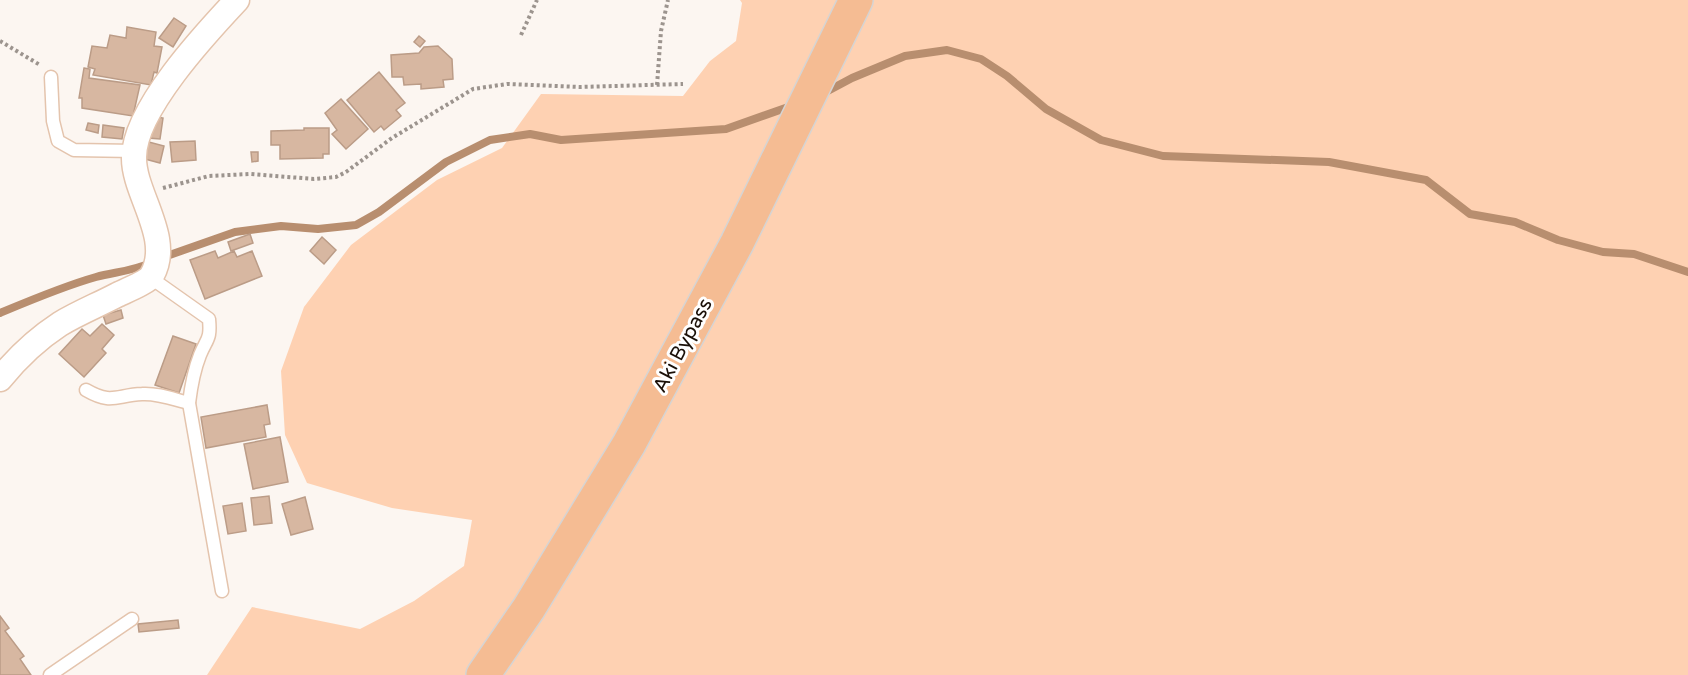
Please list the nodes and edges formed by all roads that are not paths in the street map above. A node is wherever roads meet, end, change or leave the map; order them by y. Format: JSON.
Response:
{"nodes":[{"id":1,"x":237,"y":0,"type":"edge"},
{"id":2,"x":856,"y":0,"type":"edge"},
{"id":3,"x":51,"y":77,"type":"road end"},
{"id":4,"x":135,"y":151,"type":"junction"},
{"id":5,"x":151,"y":278,"type":"junction"},
{"id":6,"x":0,"y":379,"type":"edge"},
{"id":7,"x":86,"y":390,"type":"dead end"},
{"id":8,"x":189,"y":403,"type":"junction"},
{"id":9,"x":222,"y":591,"type":"dead end"},
{"id":10,"x":132,"y":619,"type":"dead end"},
{"id":11,"x":50,"y":675,"type":"edge"},
{"id":12,"x":483,"y":675,"type":"edge"}],
"edges":[{"from":1,"to":4,"type":"street"},
{"from":2,"to":12,"type":"highway","name":"Aki Bypass"},
{"from":3,"to":4,"type":"lane"},
{"from":4,"to":5,"type":"street"},
{"from":5,"to":6,"type":"street"},
{"from":5,"to":8,"type":"lane"},
{"from":7,"to":8,"type":"lane"},
{"from":8,"to":9,"type":"lane"},
{"from":10,"to":11,"type":"lane"}]}
